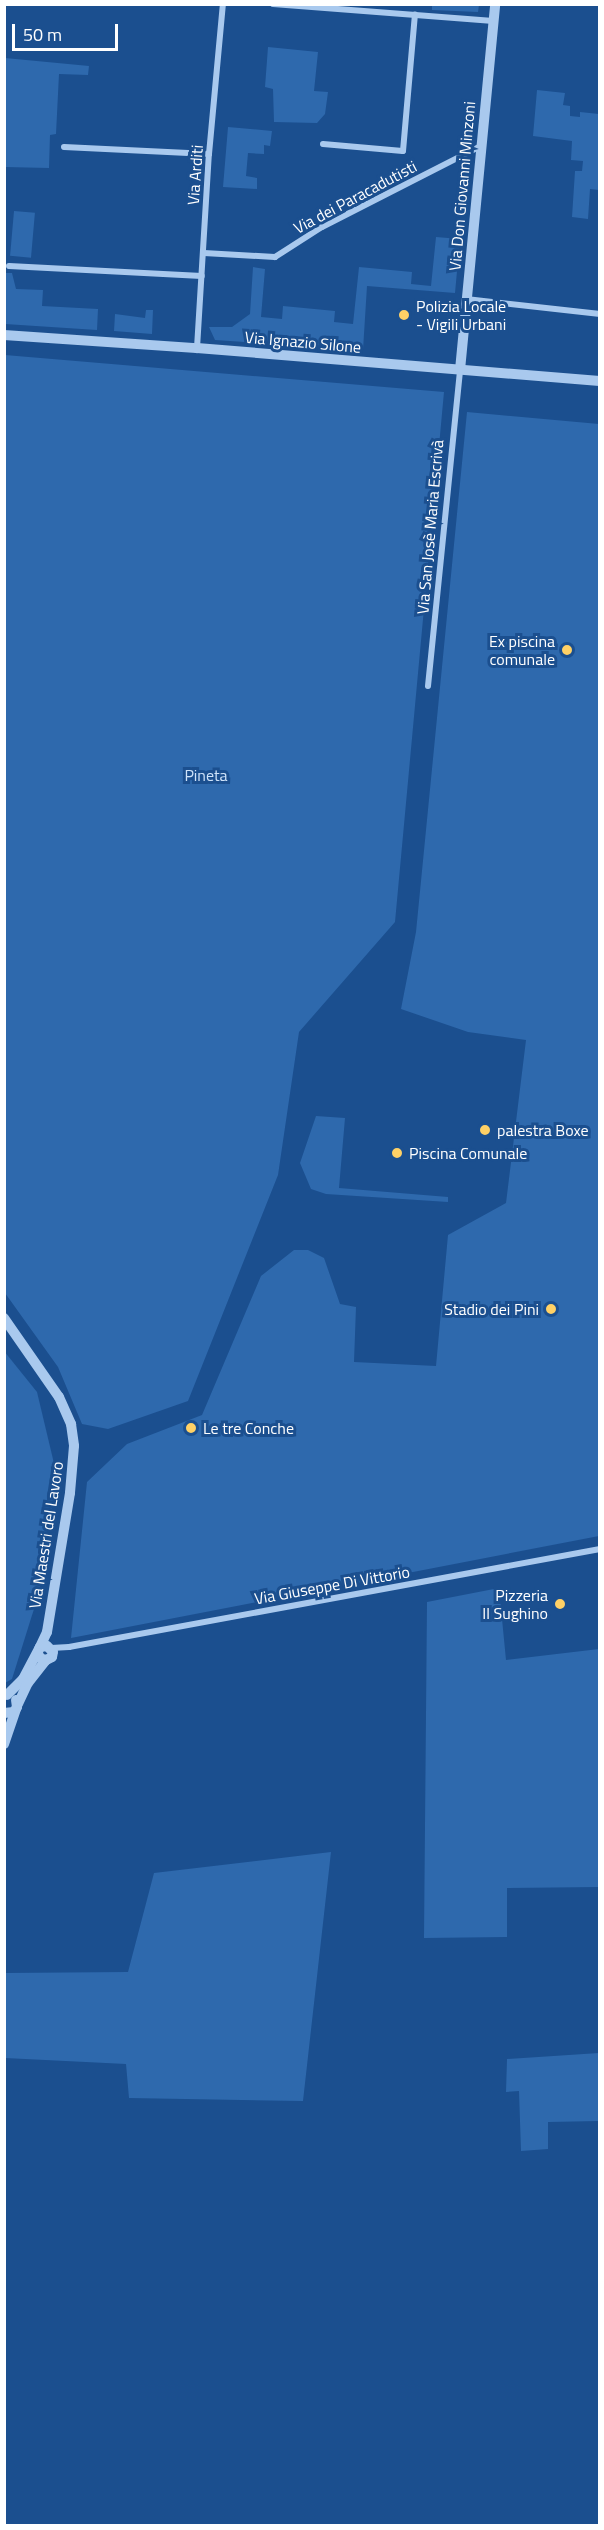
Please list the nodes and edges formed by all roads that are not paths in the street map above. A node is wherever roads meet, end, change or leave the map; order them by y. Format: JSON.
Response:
{"nodes":[{"id":1,"x":223,"y":4,"type":"edge"},
{"id":2,"x":273,"y":4,"type":"edge"},
{"id":3,"x":495,"y":4,"type":"edge"},
{"id":4,"x":356,"y":8,"type":"edge"},
{"id":5,"x":415,"y":15,"type":"junction"},
{"id":6,"x":493,"y":21,"type":"junction"},
{"id":7,"x":323,"y":144,"type":"dead end"},
{"id":8,"x":481,"y":146,"type":"junction"},
{"id":9,"x":64,"y":147,"type":"dead end"},
{"id":10,"x":209,"y":154,"type":"junction"},
{"id":11,"x":204,"y":253,"type":"junction"},
{"id":12,"x":9,"y":266,"type":"dead end"},
{"id":13,"x":202,"y":276,"type":"junction"},
{"id":14,"x":466,"y":299,"type":"junction"},
{"id":15,"x":600,"y":314,"type":"edge"},
{"id":16,"x":4,"y":335,"type":"edge"},
{"id":17,"x":197,"y":348,"type":"junction"},
{"id":18,"x":460,"y":370,"type":"junction"},
{"id":19,"x":600,"y":381,"type":"edge"},
{"id":20,"x":428,"y":686,"type":"dead end"},
{"id":21,"x":4,"y":1318,"type":"edge"},
{"id":22,"x":600,"y":1549,"type":"edge"},
{"id":23,"x":69,"y":1647,"type":"junction"},
{"id":24,"x":46,"y":1652,"type":"junction"},
{"id":25,"x":6,"y":1696,"type":"edge"},
{"id":26,"x":11,"y":1710,"type":"edge"},
{"id":27,"x":5,"y":1741,"type":"edge"}],
"edges":[{"from":1,"to":10,"type":"street","name":"Via Arditi"},
{"from":2,"to":4,"type":"street"},
{"from":3,"to":6,"type":"street","name":"Via Don Giovanni Minzoni"},
{"from":4,"to":5,"type":"street"},
{"from":5,"to":6,"type":"street"},
{"from":5,"to":7,"type":"street"},
{"from":6,"to":8,"type":"street","name":"Via Don Giovanni Minzoni"},
{"from":8,"to":11,"type":"street","name":"Via dei Paracadutisti"},
{"from":8,"to":14,"type":"street","name":"Via Don Giovanni Minzoni"},
{"from":9,"to":10,"type":"street"},
{"from":10,"to":11,"type":"street","name":"Via Arditi"},
{"from":11,"to":13,"type":"street","name":"Via Arditi"},
{"from":12,"to":13,"type":"street"},
{"from":13,"to":17,"type":"street","name":"Via Arditi"},
{"from":14,"to":15,"type":"street"},
{"from":14,"to":18,"type":"street","name":"Via Don Giovanni Minzoni"},
{"from":16,"to":17,"type":"street","name":"Via Ignazio Silone"},
{"from":17,"to":18,"type":"street","name":"Via Ignazio Silone"},
{"from":18,"to":19,"type":"street","name":"Via Ignazio Silone"},
{"from":18,"to":20,"type":"street","name":"Via San Josè Maria Escrivà"},
{"from":21,"to":24,"type":"street","name":"Via Maestri del Lavoro"},
{"from":22,"to":23,"type":"street","name":"Via Giuseppe Di Vittorio"},
{"from":23,"to":24,"type":"street","name":"Via Giuseppe Di Vittorio"},
{"from":23,"to":24,"type":"street","name":"Via Giuseppe Di Vittorio"},
{"from":24,"to":25,"type":"street","name":"Via Maestri del Lavoro"},
{"from":24,"to":26,"type":"street","name":"Via Maestri del Lavoro"},
{"from":25,"to":26,"type":"street"},
{"from":26,"to":27,"type":"street"}]}
